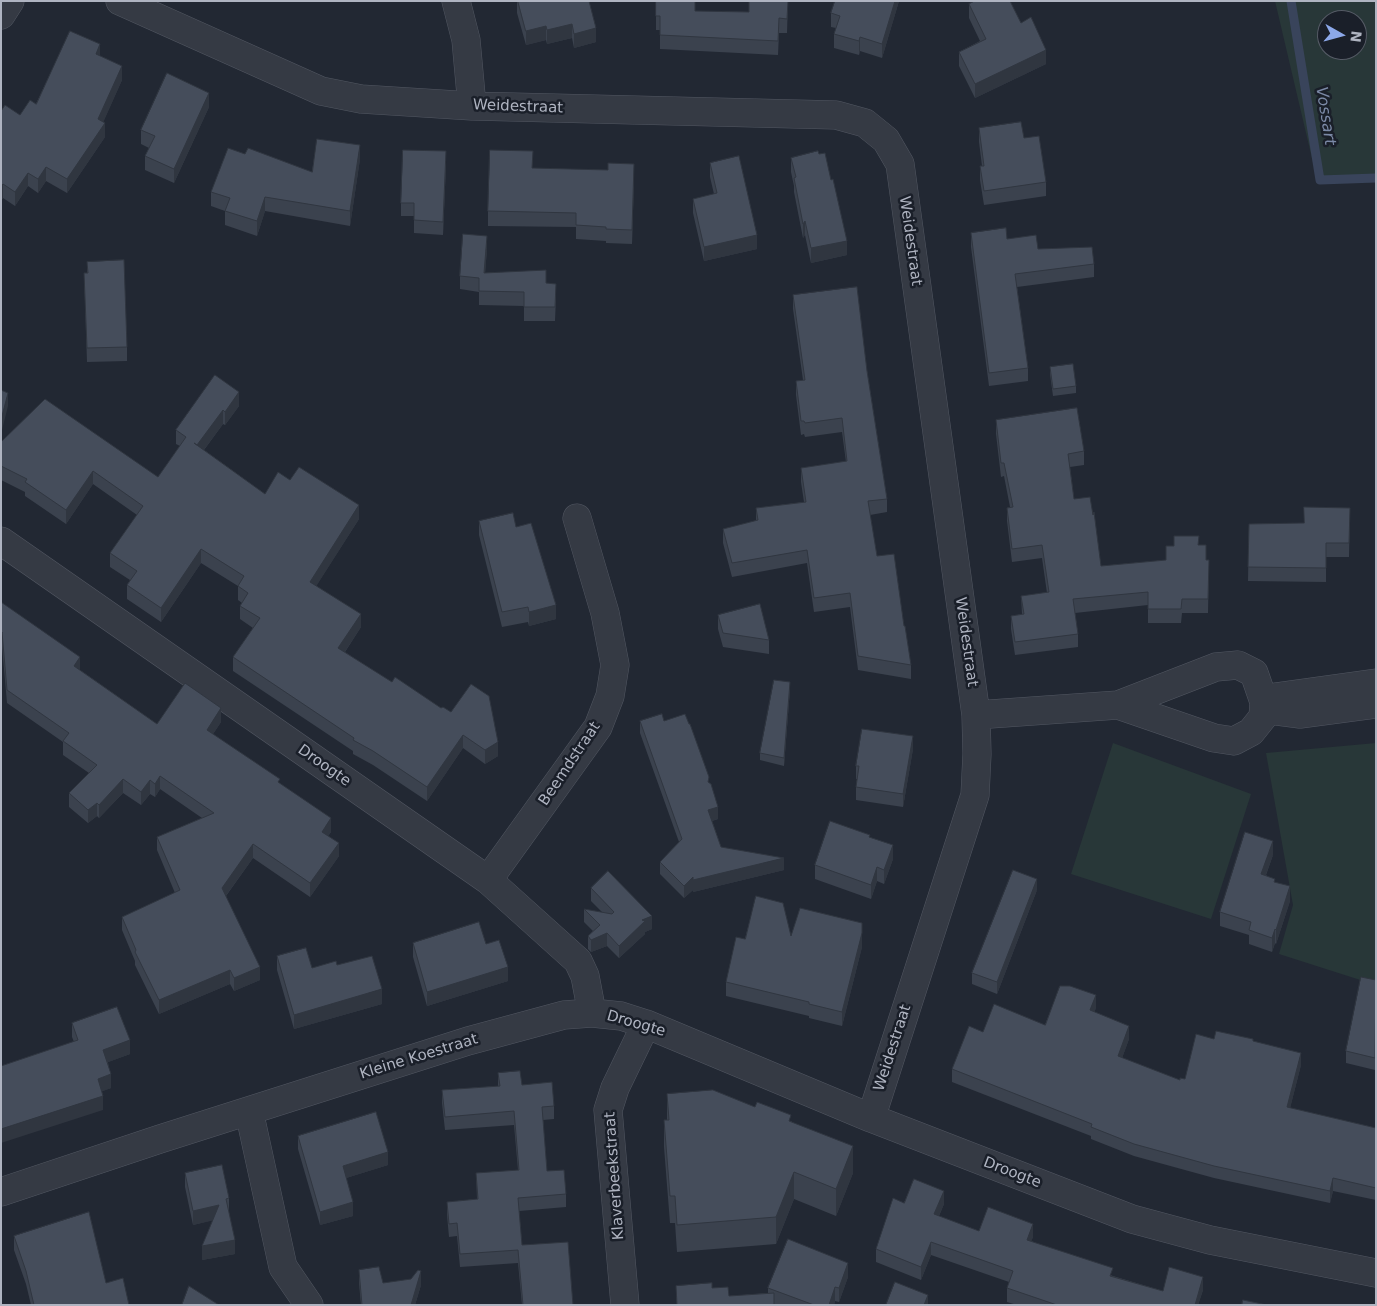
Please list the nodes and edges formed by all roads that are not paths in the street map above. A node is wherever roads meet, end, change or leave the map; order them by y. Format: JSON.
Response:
{"nodes":[{"id":1,"x":10,"y":1,"type":"edge"},
{"id":2,"x":120,"y":1,"type":"edge"},
{"id":3,"x":456,"y":1,"type":"edge"},
{"id":4,"x":1,"y":15,"type":"edge"},
{"id":5,"x":472,"y":106,"type":"junction"},
{"id":6,"x":577,"y":518,"type":"dead end"},
{"id":7,"x":1,"y":541,"type":"edge"},
{"id":8,"x":1376,"y":683,"type":"edge"},
{"id":9,"x":1264,"y":702,"type":"junction"},
{"id":10,"x":1376,"y":704,"type":"edge"},
{"id":11,"x":1118,"y":705,"type":"junction"},
{"id":12,"x":976,"y":715,"type":"junction"},
{"id":13,"x":488,"y":880,"type":"junction"},
{"id":14,"x":592,"y":1012,"type":"junction"},
{"id":15,"x":646,"y":1024,"type":"junction"},
{"id":16,"x":248,"y":1111,"type":"junction"},
{"id":17,"x":871,"y":1118,"type":"junction"},
{"id":18,"x":1,"y":1192,"type":"edge"},
{"id":19,"x":1376,"y":1273,"type":"edge"},
{"id":20,"x":309,"y":1305,"type":"edge"},
{"id":21,"x":624,"y":1305,"type":"edge"}],
"edges":[{"from":1,"to":4,"type":"street"},
{"from":2,"to":5,"type":"street","name":"Weidestraat"},
{"from":3,"to":5,"type":"street"},
{"from":5,"to":12,"type":"street","name":"Weidestraat"},
{"from":6,"to":13,"type":"street","name":"Beemdstraat"},
{"from":7,"to":13,"type":"street","name":"Droogte"},
{"from":8,"to":9,"type":"street"},
{"from":9,"to":10,"type":"street"},
{"from":9,"to":11,"type":"street"},
{"from":9,"to":11,"type":"street"},
{"from":11,"to":12,"type":"street"},
{"from":12,"to":17,"type":"street","name":"Weidestraat"},
{"from":13,"to":14,"type":"street","name":"Droogte"},
{"from":14,"to":15,"type":"street","name":"Droogte"},
{"from":14,"to":16,"type":"street","name":"Kleine Koestraat"},
{"from":15,"to":17,"type":"street","name":"Droogte"},
{"from":15,"to":21,"type":"street","name":"Klaverbeekstraat"},
{"from":16,"to":18,"type":"street","name":"Kleine Koestraat"},
{"from":16,"to":20,"type":"street"},
{"from":17,"to":19,"type":"street","name":"Droogte"}]}
